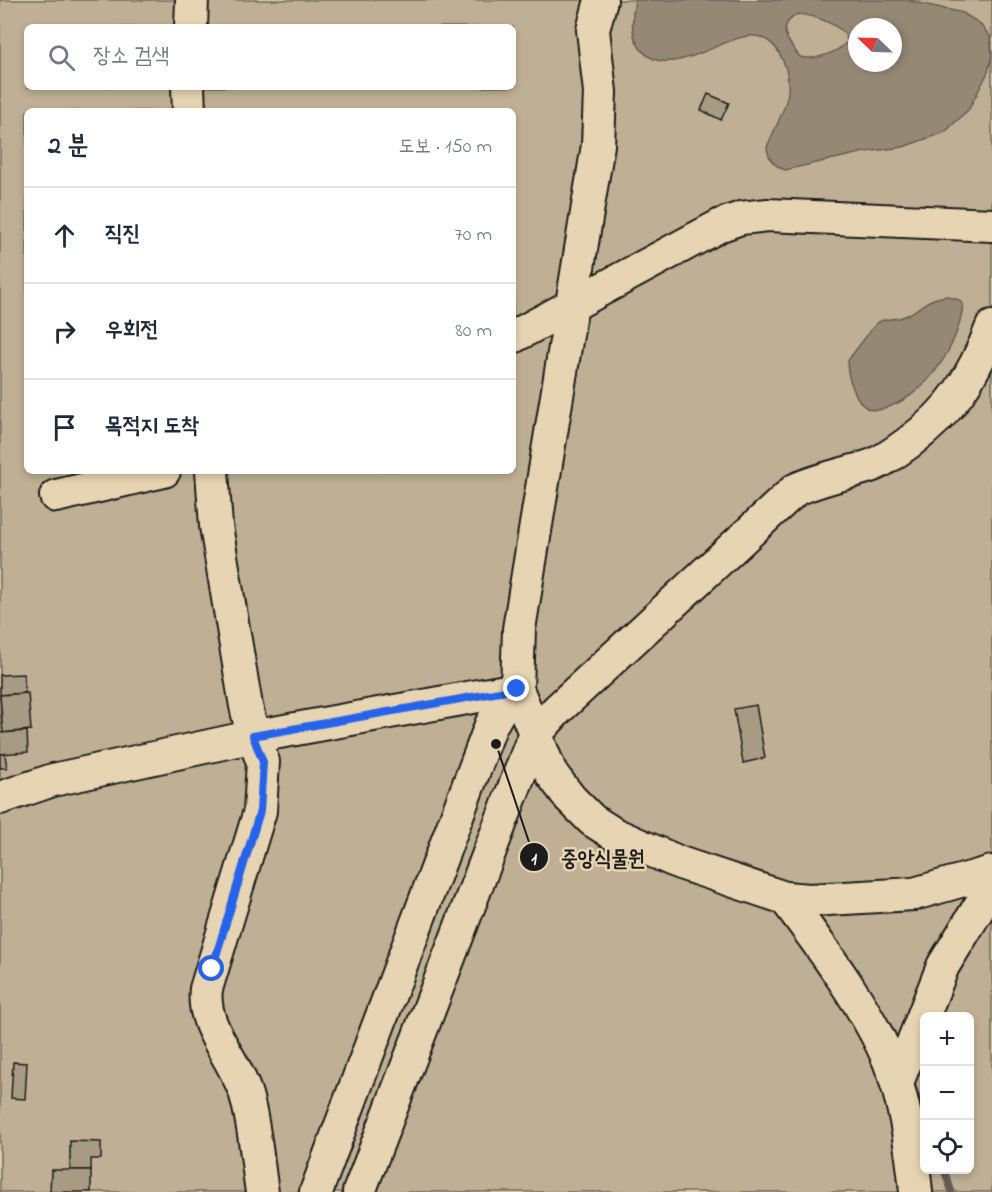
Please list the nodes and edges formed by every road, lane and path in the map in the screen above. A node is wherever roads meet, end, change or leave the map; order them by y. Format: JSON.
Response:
{"nodes":[{"id":1,"x":192,"y":0,"type":"edge"},
{"id":2,"x":601,"y":0,"type":"edge"},
{"id":3,"x":191,"y":24,"type":"edge"},
{"id":4,"x":188,"y":90,"type":"edge"},
{"id":5,"x":189,"y":108,"type":"edge"},
{"id":6,"x":992,"y":225,"type":"edge"},
{"id":7,"x":570,"y":306,"type":"junction"},
{"id":8,"x":992,"y":327,"type":"edge"},
{"id":9,"x":516,"y":335,"type":"edge"},
{"id":10,"x":151,"y":474,"type":"edge"},
{"id":11,"x":212,"y":474,"type":"edge"},
{"id":12,"x":56,"y":496,"type":"dead end"},
{"id":13,"x":517,"y":689,"type":"junction"},
{"id":14,"x":253,"y":736,"type":"junction"},
{"id":15,"x":534,"y":736,"type":"junction"},
{"id":16,"x":0,"y":798,"type":"edge"},
{"id":17,"x":992,"y":872,"type":"edge"},
{"id":18,"x":992,"y":886,"type":"edge"},
{"id":19,"x":785,"y":898,"type":"junction"},
{"id":20,"x":897,"y":1083,"type":"junction"},
{"id":21,"x":262,"y":1192,"type":"edge"},
{"id":22,"x":316,"y":1192,"type":"edge"},
{"id":23,"x":359,"y":1192,"type":"edge"},
{"id":24,"x":916,"y":1192,"type":"edge"}],
"edges":[{"from":1,"to":3,"type":"street"},
{"from":2,"to":7,"type":"street"},
{"from":4,"to":5,"type":"street"},
{"from":6,"to":7,"type":"street"},
{"from":7,"to":9,"type":"street"},
{"from":7,"to":13,"type":"street"},
{"from":8,"to":15,"type":"street"},
{"from":10,"to":12,"type":"street"},
{"from":11,"to":14,"type":"street"},
{"from":13,"to":14,"type":"street"},
{"from":13,"to":15,"type":"street"},
{"from":13,"to":22,"type":"street"},
{"from":14,"to":16,"type":"street"},
{"from":14,"to":21,"type":"street"},
{"from":15,"to":19,"type":"street"},
{"from":15,"to":23,"type":"street"},
{"from":17,"to":19,"type":"street"},
{"from":18,"to":20,"type":"street"},
{"from":19,"to":20,"type":"street"},
{"from":20,"to":24,"type":"street"}]}
